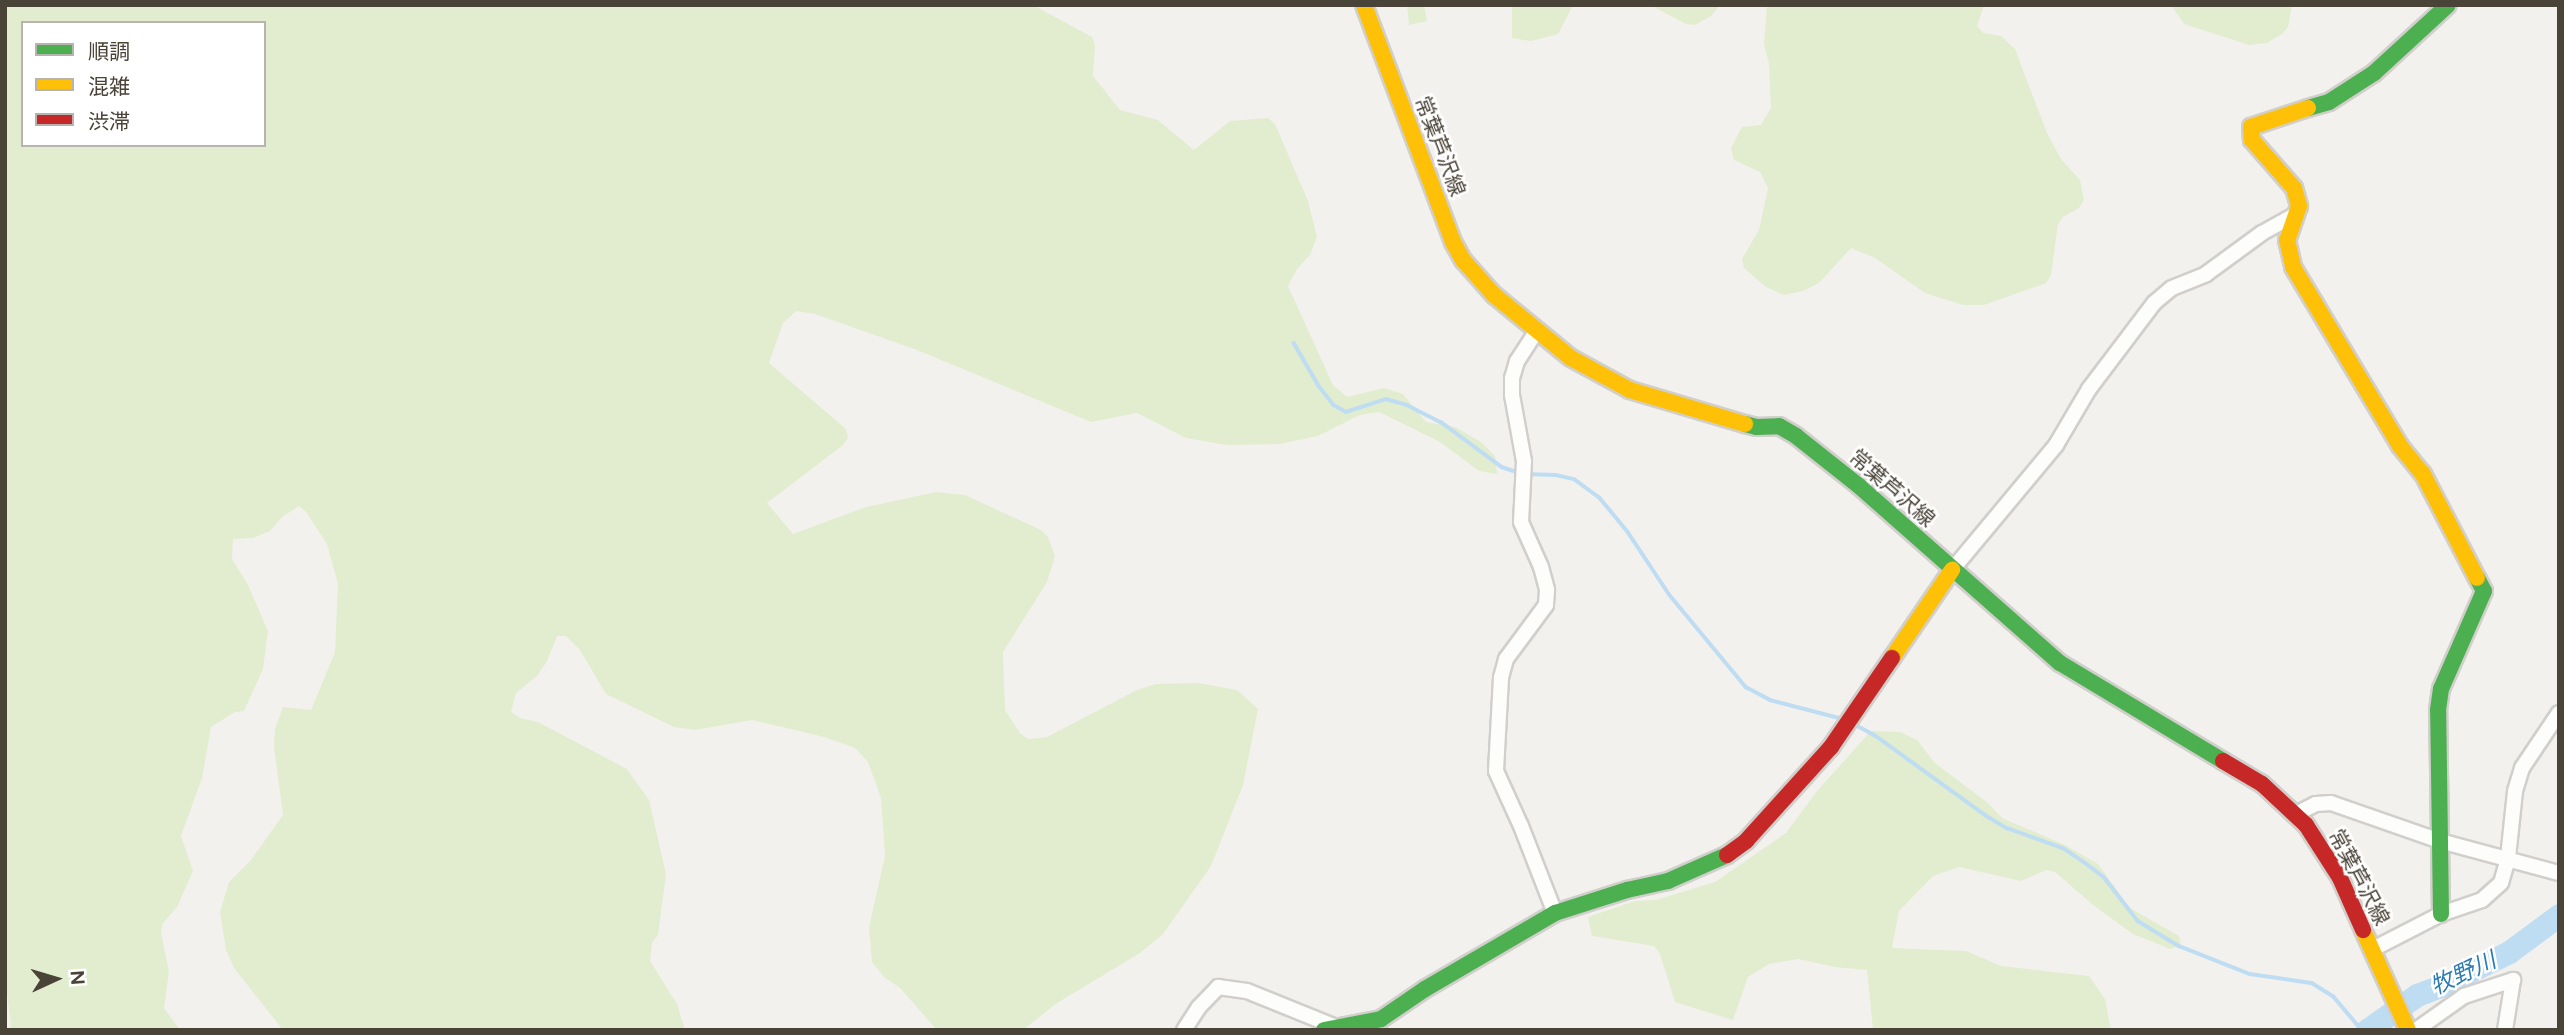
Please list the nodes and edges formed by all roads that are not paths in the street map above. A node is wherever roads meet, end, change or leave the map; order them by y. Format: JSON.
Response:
{"nodes":[{"id":1,"x":1364,"y":5,"type":"edge"},
{"id":2,"x":2448,"y":5,"type":"edge"},
{"id":3,"x":2296,"y":215,"type":"junction"},
{"id":4,"x":1536,"y":332,"type":"junction"},
{"id":5,"x":1952,"y":570,"type":"junction"},
{"id":6,"x":2559,"y":713,"type":"edge"},
{"id":7,"x":2296,"y":814,"type":"junction"},
{"id":8,"x":2440,"y":841,"type":"junction"},
{"id":9,"x":2508,"y":858,"type":"junction"},
{"id":10,"x":2559,"y":873,"type":"edge"},
{"id":11,"x":1555,"y":913,"type":"junction"},
{"id":12,"x":2441,"y":914,"type":"junction"},
{"id":13,"x":2373,"y":949,"type":"junction"},
{"id":14,"x":1330,"y":1028,"type":"edge"},
{"id":15,"x":1184,"y":1030,"type":"edge"},
{"id":16,"x":2408,"y":1030,"type":"edge"},
{"id":17,"x":2416,"y":1030,"type":"edge"},
{"id":18,"x":2505,"y":1030,"type":"edge"}],
"edges":[{"from":1,"to":4,"type":"street","name":"常葉芦沢線"},
{"from":2,"to":3,"type":"street"},
{"from":3,"to":5,"type":"street"},
{"from":3,"to":8,"type":"street"},
{"from":4,"to":5,"type":"street","name":"常葉芦沢線"},
{"from":4,"to":11,"type":"street"},
{"from":5,"to":7,"type":"street","name":"常葉芦沢線"},
{"from":5,"to":11,"type":"street"},
{"from":6,"to":9,"type":"street"},
{"from":7,"to":8,"type":"street"},
{"from":7,"to":13,"type":"street","name":"常葉芦沢線"},
{"from":8,"to":9,"type":"street"},
{"from":8,"to":12,"type":"street"},
{"from":9,"to":10,"type":"street"},
{"from":9,"to":12,"type":"street"},
{"from":11,"to":14,"type":"street"},
{"from":12,"to":13,"type":"street"},
{"from":13,"to":16,"type":"street","name":"常葉芦沢線"},
{"from":14,"to":15,"type":"street"},
{"from":17,"to":18,"type":"street"}]}
